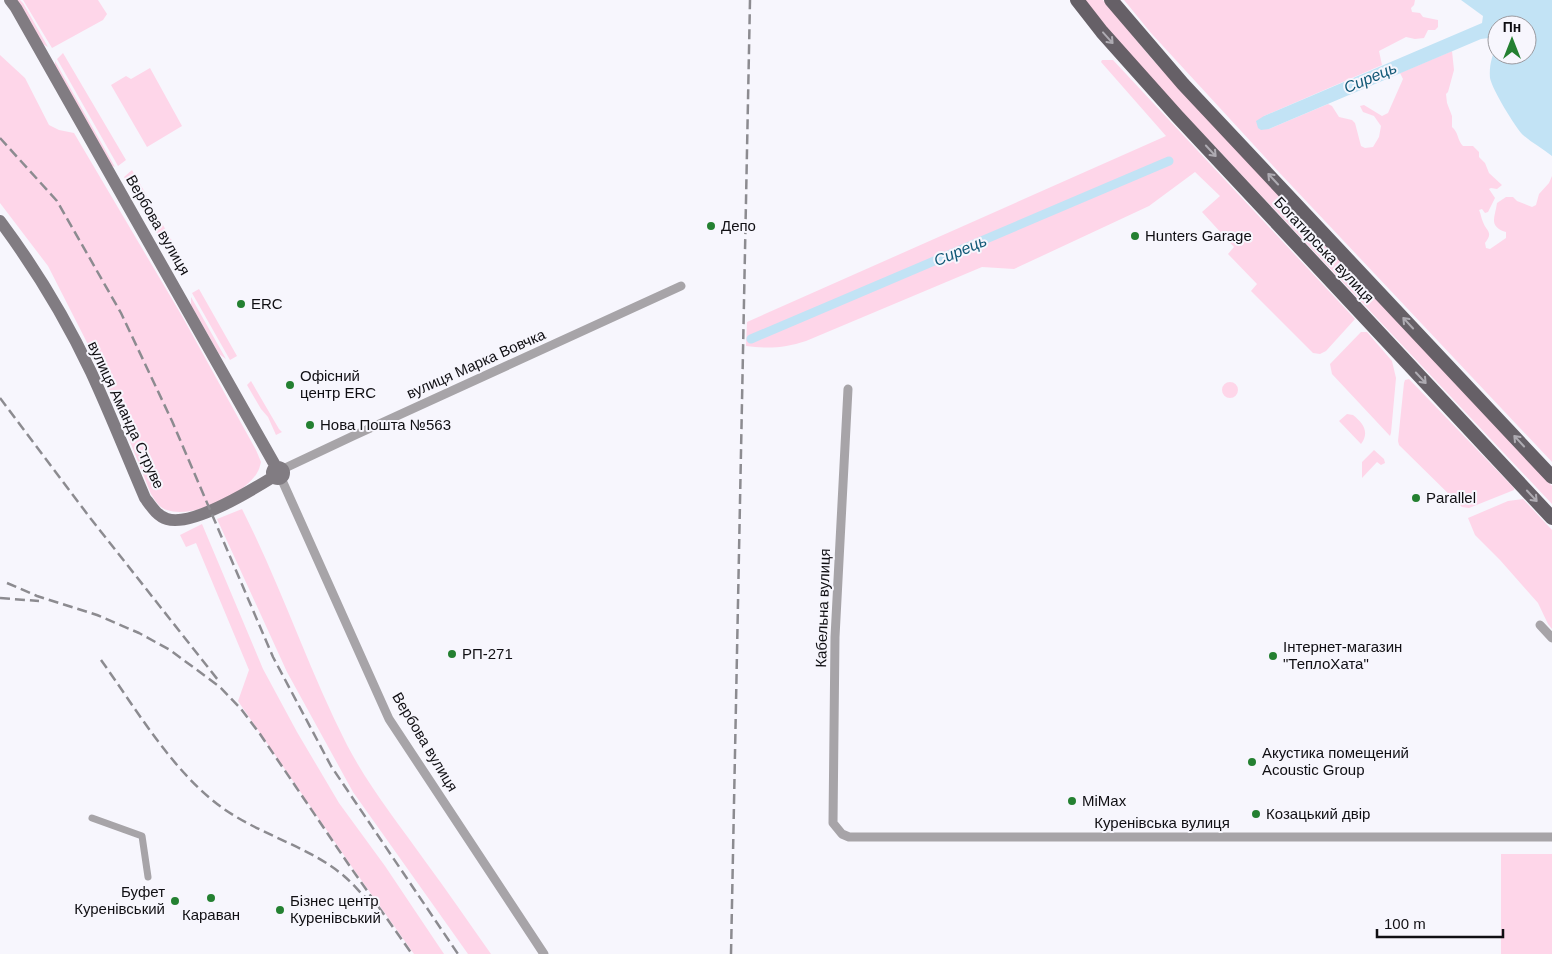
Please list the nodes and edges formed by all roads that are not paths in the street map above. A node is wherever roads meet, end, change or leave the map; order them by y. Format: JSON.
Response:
{"nodes":[{"id":1,"x":10,"y":0,"type":"edge"},
{"id":2,"x":1077,"y":0,"type":"edge"},
{"id":3,"x":1111,"y":0,"type":"edge"},
{"id":4,"x":0,"y":221,"type":"edge"},
{"id":5,"x":682,"y":286,"type":"dead end"},
{"id":6,"x":848,"y":389,"type":"dead end"},
{"id":7,"x":278,"y":473,"type":"junction"},
{"id":8,"x":1552,"y":477,"type":"edge"},
{"id":9,"x":1552,"y":518,"type":"edge"},
{"id":10,"x":1540,"y":625,"type":"dead end"},
{"id":11,"x":1552,"y":638,"type":"edge"},
{"id":12,"x":92,"y":818,"type":"dead end"},
{"id":13,"x":836,"y":828,"type":"joint"},
{"id":14,"x":1552,"y":837,"type":"edge"},
{"id":15,"x":148,"y":877,"type":"dead end"},
{"id":16,"x":544,"y":954,"type":"edge"}],
"edges":[{"from":1,"to":7,"type":"main road","name":"Вербова вулиця"},
{"from":2,"to":9,"type":"main road","name":"Богатирська вулиця","one_way":true},
{"from":8,"to":3,"type":"main road","name":"Богатирська вулиця","one_way":true},
{"from":4,"to":7,"type":"main road","name":"вулиця Аманда Струве"},
{"from":5,"to":7,"type":"street","name":"вулиця Марка Вовчка"},
{"from":6,"to":13,"type":"street","name":"Кабельна вулиця"},
{"from":7,"to":16,"type":"street","name":"Вербова вулиця"},
{"from":10,"to":11,"type":"street"},
{"from":12,"to":15,"type":"street"},
{"from":13,"to":14,"type":"street","name":"Куренівська вулиця"}]}
